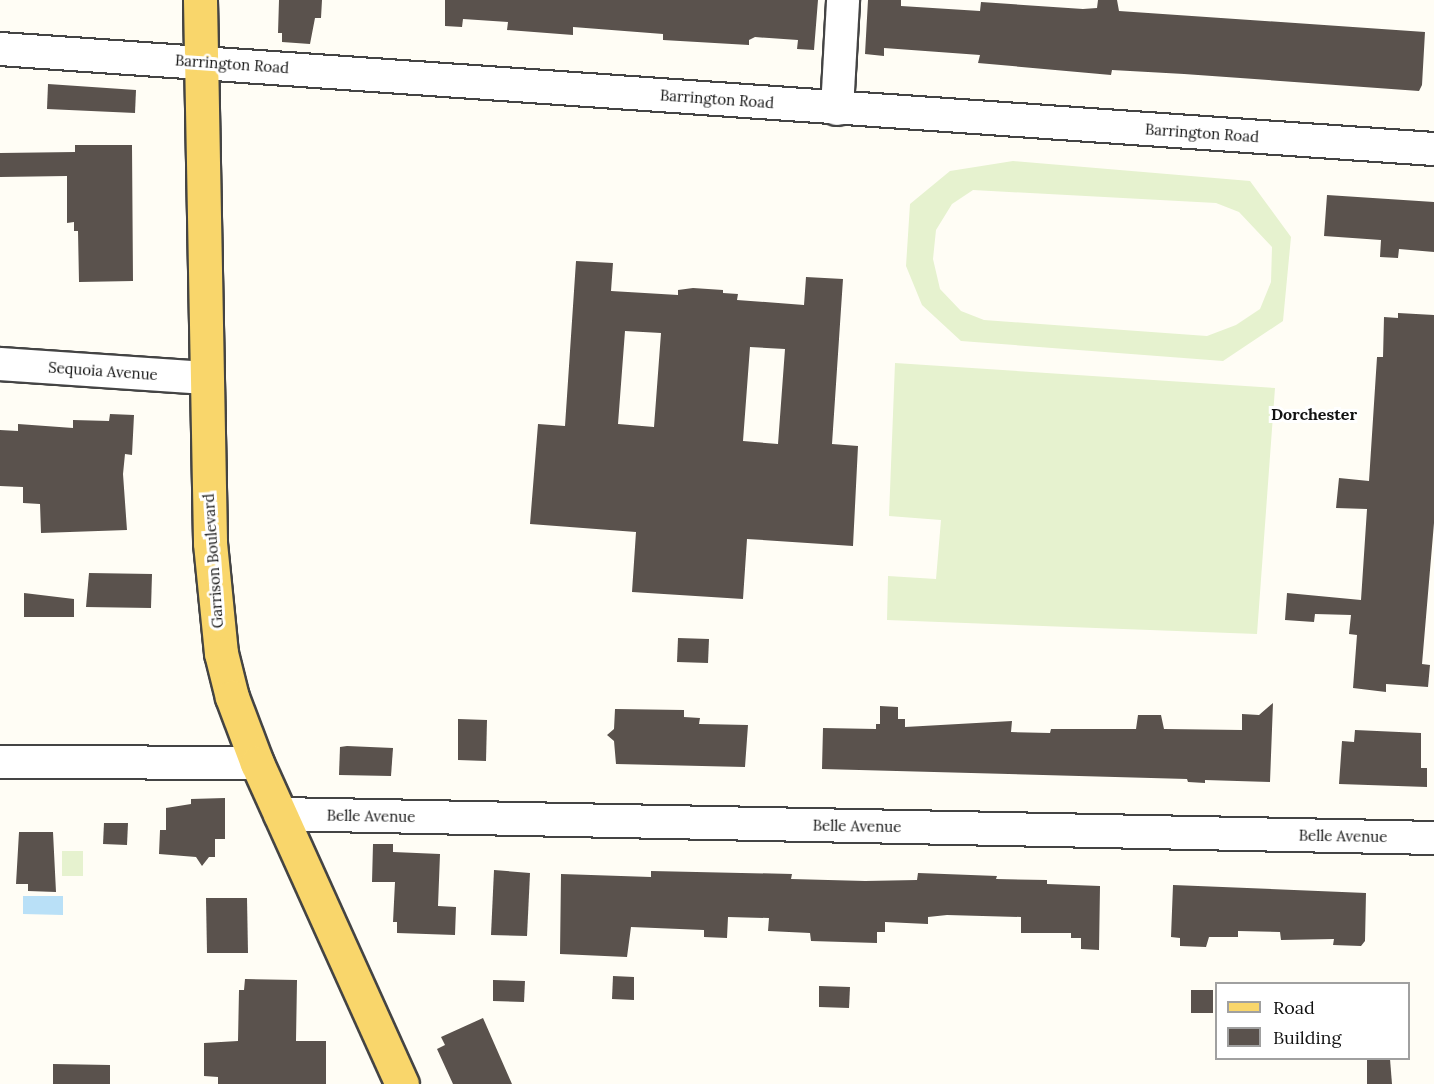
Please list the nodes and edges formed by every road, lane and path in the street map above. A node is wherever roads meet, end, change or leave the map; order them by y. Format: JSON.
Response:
{"nodes":[{"id":1,"x":200,"y":0,"type":"edge"},
{"id":2,"x":843,"y":0,"type":"edge"},
{"id":3,"x":0,"y":49,"type":"edge"},
{"id":4,"x":200,"y":62,"type":"junction"},
{"id":5,"x":837,"y":109,"type":"junction"},
{"id":6,"x":1434,"y":149,"type":"edge"},
{"id":7,"x":0,"y":363,"type":"edge"},
{"id":8,"x":205,"y":378,"type":"junction"},
{"id":9,"x":0,"y":762,"type":"edge"},
{"id":10,"x":257,"y":763,"type":"junction"},
{"id":11,"x":280,"y":814,"type":"junction"},
{"id":12,"x":1434,"y":838,"type":"edge"},
{"id":13,"x":402,"y":1084,"type":"edge"}],
"edges":[{"from":1,"to":4,"type":"main road","name":"Garrison Boulevard"},
{"from":2,"to":5,"type":"street"},
{"from":3,"to":4,"type":"street","name":"Barrington Road"},
{"from":4,"to":5,"type":"street","name":"Barrington Road"},
{"from":4,"to":8,"type":"main road","name":"Garrison Boulevard"},
{"from":5,"to":6,"type":"street","name":"Barrington Road"},
{"from":7,"to":8,"type":"street","name":"Sequoia Avenue"},
{"from":8,"to":10,"type":"main road","name":"Garrison Boulevard"},
{"from":9,"to":10,"type":"street"},
{"from":10,"to":11,"type":"main road","name":"Garrison Boulevard"},
{"from":11,"to":12,"type":"street","name":"Belle Avenue"},
{"from":11,"to":13,"type":"main road","name":"Garrison Boulevard"}]}
